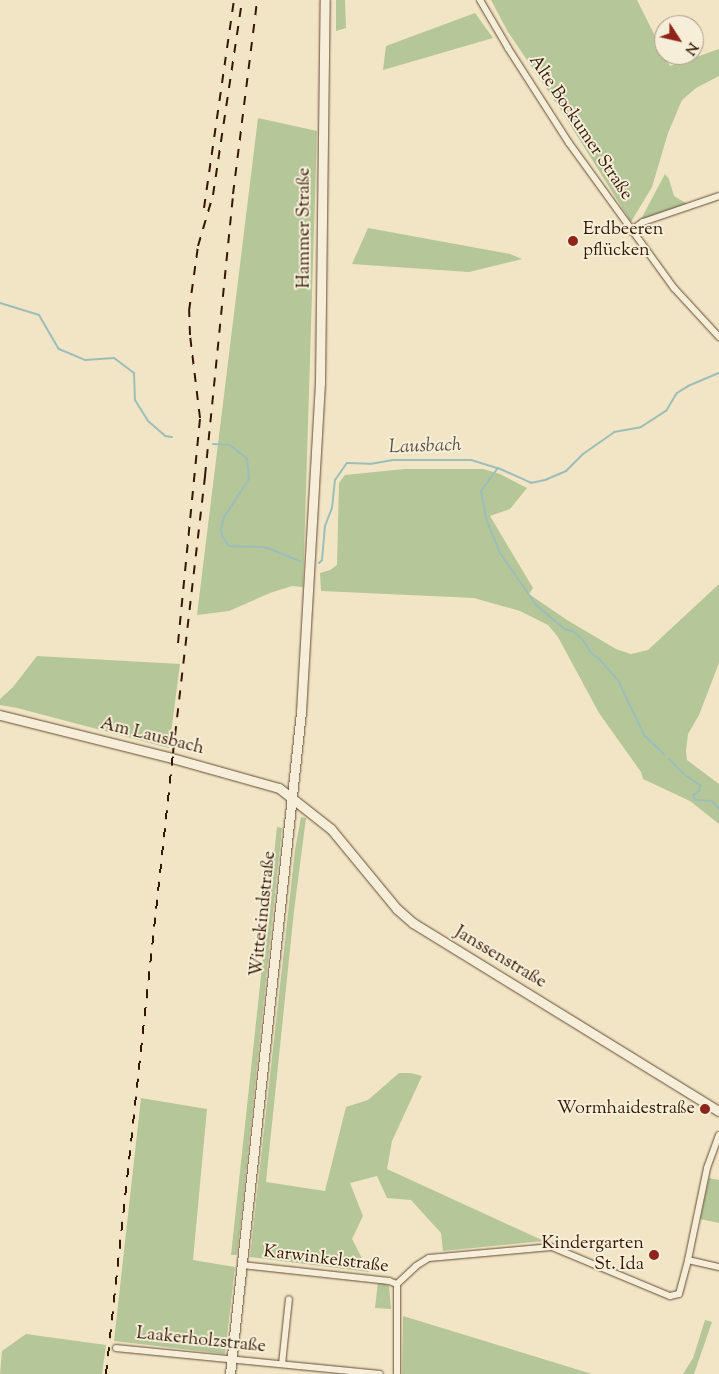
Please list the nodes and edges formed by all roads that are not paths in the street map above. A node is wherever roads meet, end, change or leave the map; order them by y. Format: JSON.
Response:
{"nodes":[{"id":1,"x":325,"y":0,"type":"edge"},
{"id":2,"x":480,"y":0,"type":"edge"},
{"id":3,"x":719,"y":196,"type":"edge"},
{"id":4,"x":631,"y":231,"type":"junction"},
{"id":5,"x":719,"y":337,"type":"edge"},
{"id":6,"x":316,"y":456,"type":"joint"},
{"id":7,"x":0,"y":715,"type":"edge"},
{"id":8,"x":293,"y":798,"type":"junction"},
{"id":9,"x":719,"y":1111,"type":"edge"},
{"id":10,"x":719,"y":1135,"type":"edge"},
{"id":11,"x":688,"y":1260,"type":"junction"},
{"id":12,"x":242,"y":1265,"type":"junction"},
{"id":13,"x":719,"y":1266,"type":"edge"},
{"id":14,"x":397,"y":1284,"type":"junction"},
{"id":15,"x":289,"y":1298,"type":"dead end"},
{"id":16,"x":116,"y":1348,"type":"dead end"},
{"id":17,"x":232,"y":1359,"type":"junction"},
{"id":18,"x":282,"y":1364,"type":"junction"},
{"id":19,"x":230,"y":1374,"type":"edge"},
{"id":20,"x":380,"y":1374,"type":"edge"},
{"id":21,"x":397,"y":1374,"type":"edge"}],
"edges":[{"from":1,"to":6,"type":"main road","name":"Hammer Straße"},
{"from":2,"to":4,"type":"street","name":"Alte Bockumer Straße"},
{"from":3,"to":4,"type":"street"},
{"from":4,"to":5,"type":"street","name":"Alte Bockumer Straße"},
{"from":6,"to":8,"type":"main road","name":"Wittekindstraße"},
{"from":7,"to":8,"type":"main road","name":"Am Lausbach"},
{"from":8,"to":9,"type":"main road","name":"Janssenstraße"},
{"from":8,"to":12,"type":"main road","name":"Wittekindstraße"},
{"from":10,"to":11,"type":"street"},
{"from":11,"to":13,"type":"street"},
{"from":11,"to":14,"type":"street","name":"Karwinkelstraße"},
{"from":12,"to":14,"type":"street","name":"Karwinkelstraße"},
{"from":12,"to":17,"type":"main road","name":"Wittekindstraße"},
{"from":14,"to":21,"type":"street"},
{"from":15,"to":18,"type":"street","name":"Laakerholzstraße"},
{"from":16,"to":17,"type":"street","name":"Laakerholzstraße"},
{"from":17,"to":18,"type":"street","name":"Laakerholzstraße"},
{"from":17,"to":19,"type":"main road","name":"Wittekindstraße"},
{"from":18,"to":20,"type":"street","name":"Laakerholzstraße"}]}
